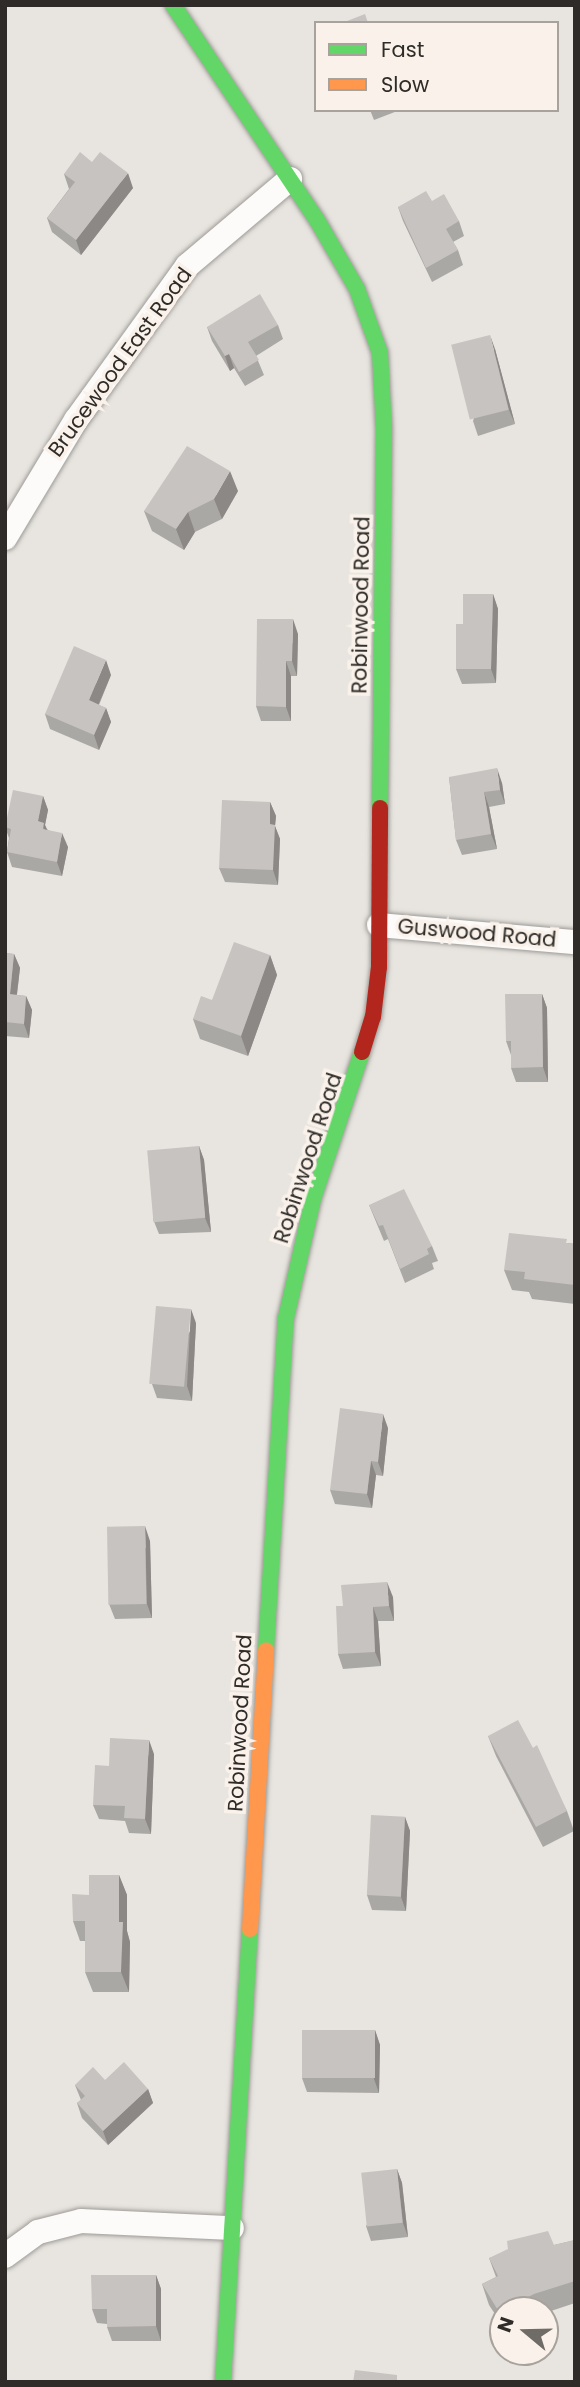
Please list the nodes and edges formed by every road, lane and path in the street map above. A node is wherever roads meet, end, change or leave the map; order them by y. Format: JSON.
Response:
{"nodes":[{"id":1,"x":173,"y":5,"type":"edge"},
{"id":2,"x":289,"y":179,"type":"junction"},
{"id":3,"x":5,"y":538,"type":"edge"},
{"id":4,"x":379,"y":925,"type":"junction"},
{"id":5,"x":575,"y":942,"type":"edge"},
{"id":6,"x":232,"y":2228,"type":"junction"},
{"id":7,"x":5,"y":2256,"type":"edge"},
{"id":8,"x":223,"y":2382,"type":"edge"}],
"edges":[{"from":1,"to":2,"type":"street","name":"Robinwood Road"},
{"from":2,"to":3,"type":"street","name":"Brucewood East Road"},
{"from":2,"to":4,"type":"street","name":"Robinwood Road"},
{"from":4,"to":5,"type":"street","name":"Guswood Road"},
{"from":4,"to":6,"type":"street","name":"Robinwood Road"},
{"from":6,"to":7,"type":"street"},
{"from":6,"to":8,"type":"street","name":"Robinwood Road"}]}
